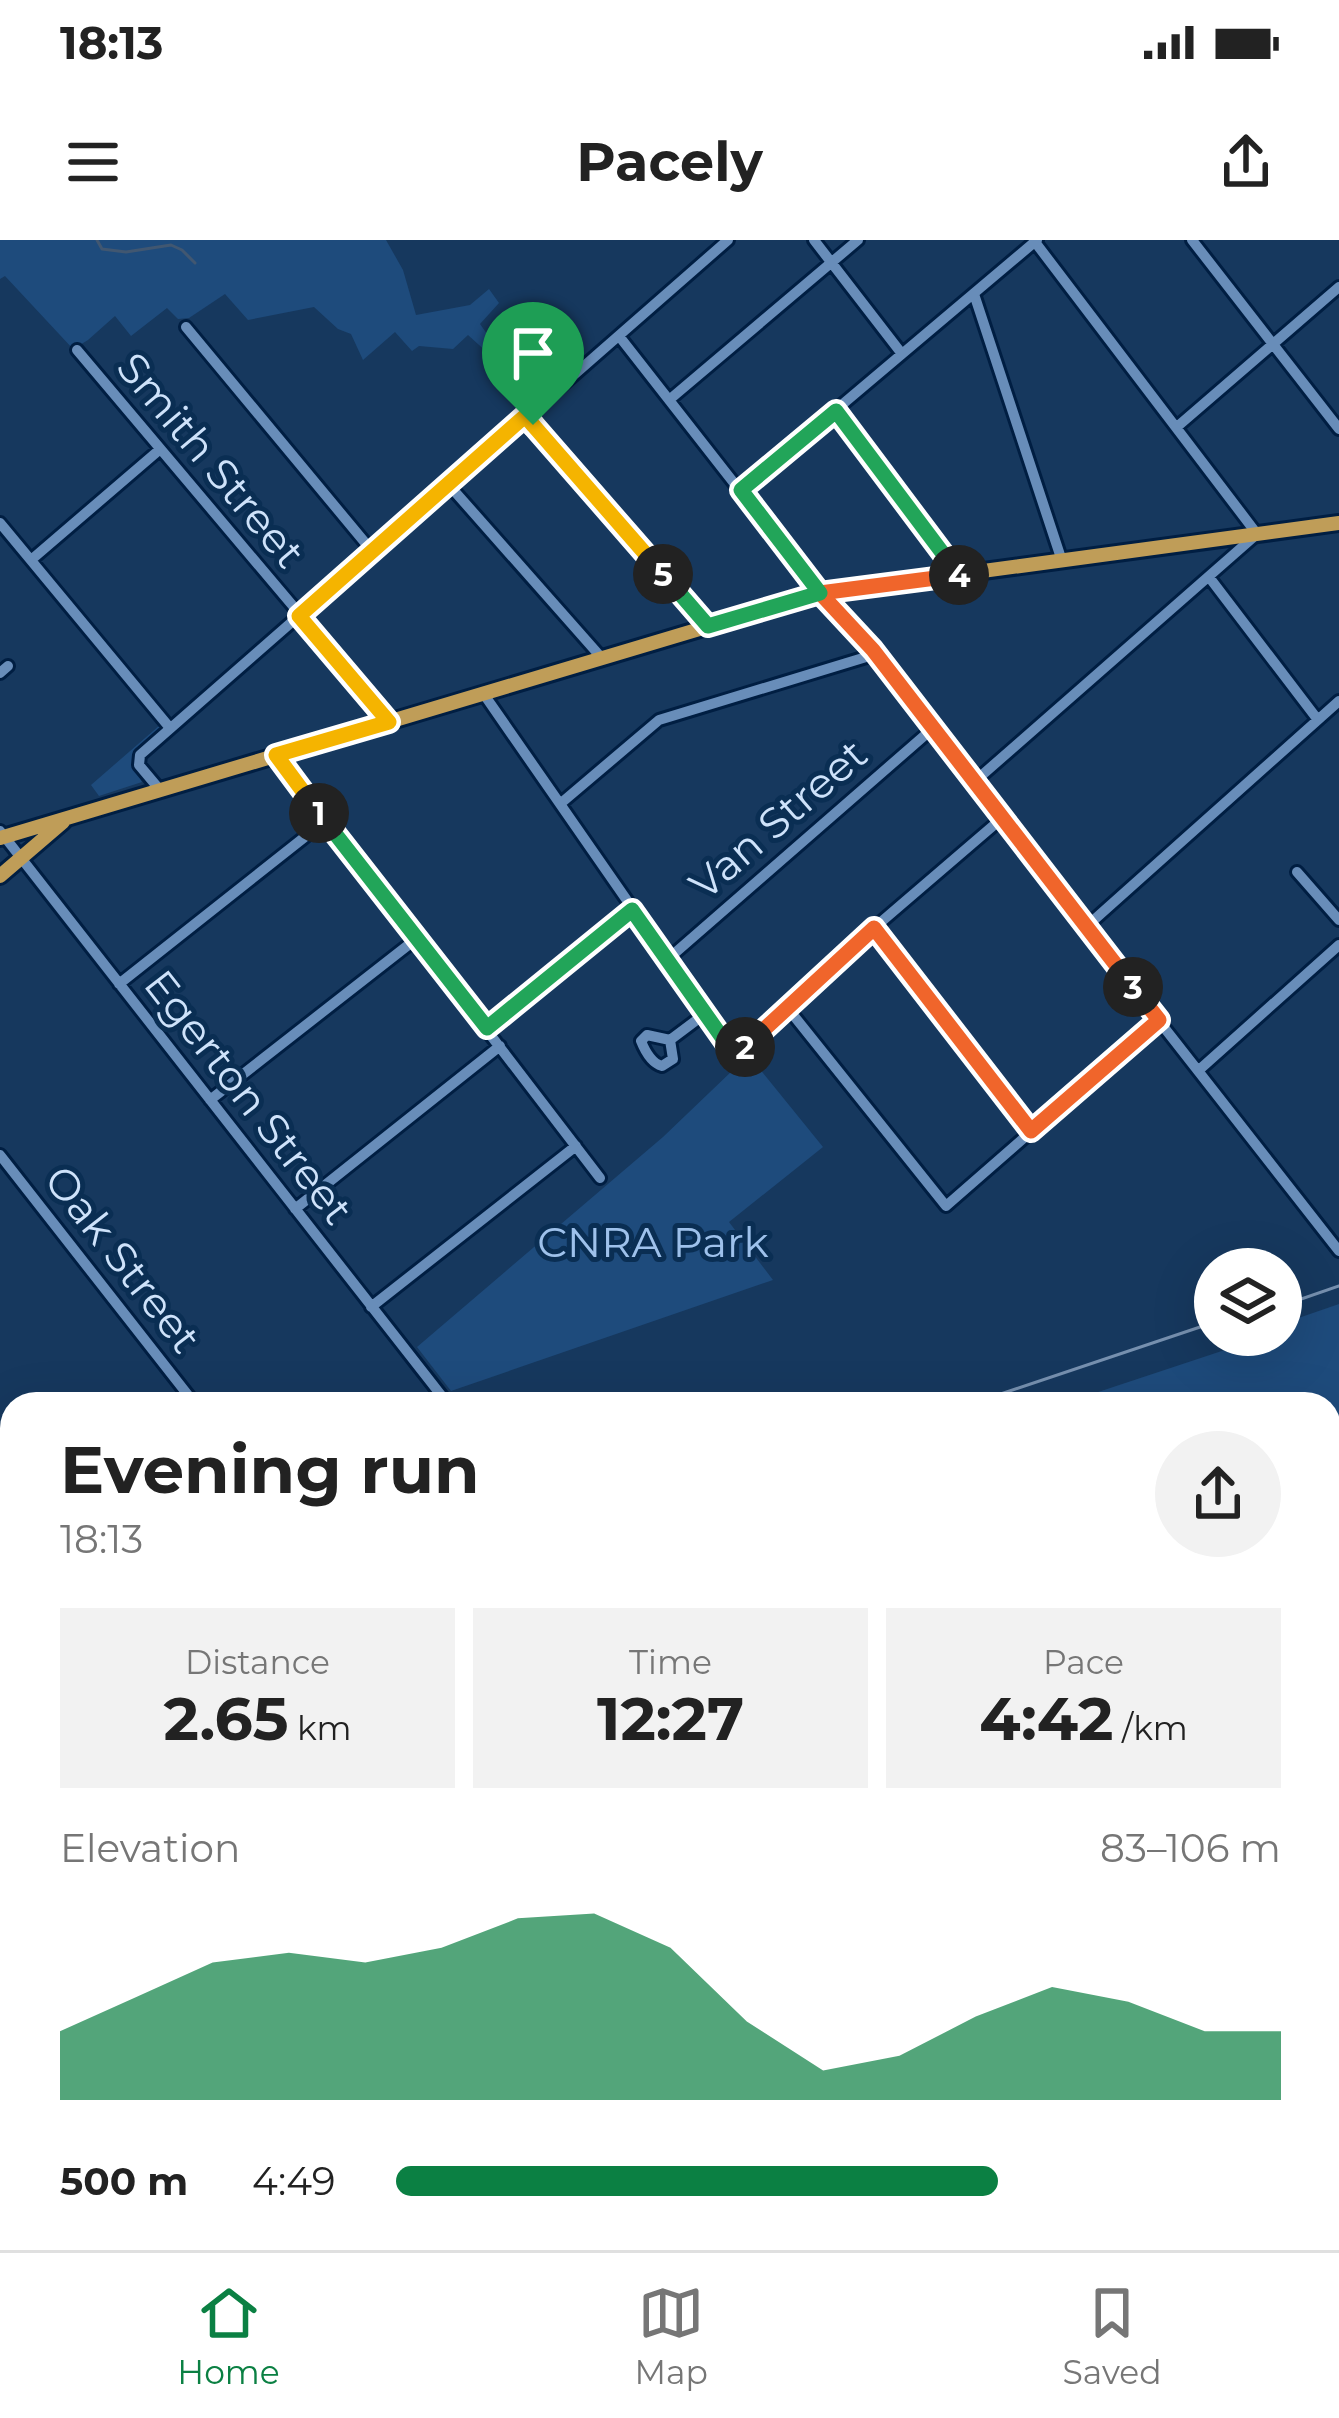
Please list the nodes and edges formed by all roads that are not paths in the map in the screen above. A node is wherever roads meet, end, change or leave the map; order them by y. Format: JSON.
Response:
{"nodes":[{"id":1,"x":728,"y":240,"type":"edge"},
{"id":2,"x":814,"y":240,"type":"edge"},
{"id":3,"x":858,"y":240,"type":"edge"},
{"id":4,"x":1192,"y":240,"type":"edge"},
{"id":5,"x":1036,"y":241,"type":"edge"},
{"id":6,"x":832,"y":262,"type":"junction"},
{"id":7,"x":1339,"y":287,"type":"edge"},
{"id":8,"x":974,"y":294,"type":"junction"},
{"id":9,"x":186,"y":326,"type":"dead end"},
{"id":10,"x":619,"y":336,"type":"junction"},
{"id":11,"x":1273,"y":344,"type":"junction"},
{"id":12,"x":76,"y":350,"type":"dead end"},
{"id":13,"x":902,"y":354,"type":"junction"},
{"id":14,"x":669,"y":400,"type":"junction"},
{"id":15,"x":836,"y":411,"type":"junction"},
{"id":16,"x":525,"y":416,"type":"junction"},
{"id":17,"x":1178,"y":426,"type":"junction"},
{"id":18,"x":1339,"y":429,"type":"edge"},
{"id":19,"x":158,"y":451,"type":"junction"},
{"id":20,"x":449,"y":485,"type":"junction"},
{"id":21,"x":741,"y":490,"type":"junction"},
{"id":22,"x":0,"y":524,"type":"edge"},
{"id":23,"x":1339,"y":524,"type":"edge"},
{"id":24,"x":1257,"y":534,"type":"junction"},
{"id":25,"x":372,"y":551,"type":"junction"},
{"id":26,"x":31,"y":560,"type":"junction"},
{"id":27,"x":1062,"y":561,"type":"junction"},
{"id":28,"x":960,"y":574,"type":"junction"},
{"id":29,"x":1209,"y":577,"type":"junction"},
{"id":30,"x":820,"y":593,"type":"junction"},
{"id":31,"x":299,"y":616,"type":"junction"},
{"id":32,"x":708,"y":626,"type":"junction"},
{"id":33,"x":876,"y":655,"type":"junction"},
{"id":34,"x":600,"y":656,"type":"junction"},
{"id":35,"x":483,"y":692,"type":"junction"},
{"id":36,"x":1339,"y":701,"type":"edge"},
{"id":37,"x":1318,"y":720,"type":"junction"},
{"id":38,"x":389,"y":722,"type":"junction"},
{"id":39,"x":170,"y":728,"type":"junction"},
{"id":40,"x":932,"y":729,"type":"junction"},
{"id":41,"x":276,"y":755,"type":"junction"},
{"id":42,"x":973,"y":783,"type":"junction"},
{"id":43,"x":160,"y":790,"type":"junction"},
{"id":44,"x":560,"y":804,"type":"junction"},
{"id":45,"x":67,"y":819,"type":"junction"},
{"id":46,"x":1001,"y":819,"type":"junction"},
{"id":47,"x":325,"y":821,"type":"junction"},
{"id":48,"x":2,"y":835,"type":"edge"},
{"id":49,"x":21,"y":858,"type":"junction"},
{"id":50,"x":1298,"y":872,"type":"dead end"},
{"id":51,"x":0,"y":876,"type":"edge"},
{"id":52,"x":632,"y":910,"type":"junction"},
{"id":53,"x":1339,"y":920,"type":"edge"},
{"id":54,"x":1086,"y":927,"type":"junction"},
{"id":55,"x":874,"y":928,"type":"junction"},
{"id":56,"x":416,"y":939,"type":"junction"},
{"id":57,"x":1339,"y":945,"type":"edge"},
{"id":58,"x":668,"y":959,"type":"junction"},
{"id":59,"x":119,"y":984,"type":"junction"},
{"id":60,"x":786,"y":1006,"type":"junction"},
{"id":61,"x":706,"y":1013,"type":"junction"},
{"id":62,"x":1159,"y":1020,"type":"junction"},
{"id":63,"x":487,"y":1028,"type":"junction"},
{"id":64,"x":670,"y":1040,"type":"dead end"},
{"id":65,"x":500,"y":1046,"type":"junction"},
{"id":66,"x":1198,"y":1070,"type":"junction"},
{"id":67,"x":210,"y":1100,"type":"junction"},
{"id":68,"x":1031,"y":1131,"type":"junction"},
{"id":69,"x":576,"y":1146,"type":"junction"},
{"id":70,"x":0,"y":1156,"type":"edge"},
{"id":71,"x":600,"y":1178,"type":"dead end"},
{"id":72,"x":295,"y":1209,"type":"junction"},
{"id":73,"x":1339,"y":1251,"type":"edge"},
{"id":74,"x":371,"y":1307,"type":"junction"},
{"id":75,"x":186,"y":1392,"type":"edge"},
{"id":76,"x":437,"y":1392,"type":"edge"}],
"edges":[{"from":1,"to":10,"type":"street"},
{"from":2,"to":6,"type":"street"},
{"from":3,"to":6,"type":"street"},
{"from":4,"to":11,"type":"street"},
{"from":5,"to":8,"type":"street"},
{"from":5,"to":17,"type":"street"},
{"from":6,"to":13,"type":"street"},
{"from":6,"to":14,"type":"street"},
{"from":7,"to":11,"type":"street"},
{"from":8,"to":13,"type":"street"},
{"from":8,"to":27,"type":"street"},
{"from":9,"to":25,"type":"street"},
{"from":10,"to":14,"type":"street"},
{"from":10,"to":16,"type":"street"},
{"from":11,"to":17,"type":"street"},
{"from":11,"to":18,"type":"street"},
{"from":12,"to":19,"type":"street","name":"Smith Street"},
{"from":13,"to":15,"type":"street"},
{"from":14,"to":21,"type":"street"},
{"from":15,"to":21,"type":"street"},
{"from":15,"to":28,"type":"street"},
{"from":16,"to":20,"type":"street"},
{"from":16,"to":32,"type":"street"},
{"from":17,"to":24,"type":"street"},
{"from":19,"to":26,"type":"street"},
{"from":19,"to":31,"type":"street","name":"Smith Street"},
{"from":20,"to":25,"type":"street"},
{"from":20,"to":34,"type":"street"},
{"from":21,"to":30,"type":"street"},
{"from":22,"to":26,"type":"street"},
{"from":23,"to":24,"type":"main road"},
{"from":24,"to":27,"type":"main road"},
{"from":24,"to":29,"type":"street"},
{"from":25,"to":31,"type":"street"},
{"from":26,"to":39,"type":"street"},
{"from":27,"to":28,"type":"main road"},
{"from":28,"to":30,"type":"main road"},
{"from":29,"to":37,"type":"street"},
{"from":29,"to":42,"type":"street"},
{"from":30,"to":32,"type":"main road"},
{"from":30,"to":33,"type":"street"},
{"from":31,"to":38,"type":"street","name":"Smith Street"},
{"from":31,"to":39,"type":"street"},
{"from":32,"to":34,"type":"main road"},
{"from":33,"to":40,"type":"street"},
{"from":33,"to":44,"type":"street"},
{"from":34,"to":35,"type":"main road"},
{"from":35,"to":38,"type":"main road"},
{"from":35,"to":44,"type":"street"},
{"from":36,"to":37,"type":"street"},
{"from":37,"to":54,"type":"street"},
{"from":38,"to":41,"type":"main road"},
{"from":39,"to":43,"type":"street"},
{"from":40,"to":42,"type":"street"},
{"from":40,"to":58,"type":"street","name":"Van Street"},
{"from":41,"to":43,"type":"main road"},
{"from":41,"to":47,"type":"street"},
{"from":42,"to":46,"type":"street"},
{"from":43,"to":45,"type":"main road"},
{"from":44,"to":52,"type":"street"},
{"from":45,"to":48,"type":"main road"},
{"from":45,"to":49,"type":"main road"},
{"from":46,"to":54,"type":"street"},
{"from":46,"to":55,"type":"street"},
{"from":47,"to":56,"type":"street"},
{"from":47,"to":59,"type":"street"},
{"from":48,"to":49,"type":"street","name":"Egerton Street"},
{"from":49,"to":51,"type":"main road"},
{"from":49,"to":59,"type":"street","name":"Egerton Street"},
{"from":50,"to":53,"type":"street"},
{"from":52,"to":58,"type":"street"},
{"from":52,"to":63,"type":"street"},
{"from":54,"to":62,"type":"street"},
{"from":55,"to":60,"type":"street"},
{"from":55,"to":68,"type":"street"},
{"from":56,"to":63,"type":"street"},
{"from":56,"to":67,"type":"street"},
{"from":57,"to":66,"type":"street"},
{"from":58,"to":61,"type":"street"},
{"from":59,"to":67,"type":"street","name":"Egerton Street"},
{"from":60,"to":61,"type":"street"},
{"from":60,"to":68,"type":"street"},
{"from":61,"to":64,"type":"street"},
{"from":62,"to":66,"type":"street"},
{"from":62,"to":68,"type":"street"},
{"from":63,"to":65,"type":"street"},
{"from":65,"to":69,"type":"street"},
{"from":65,"to":72,"type":"street"},
{"from":66,"to":73,"type":"street"},
{"from":67,"to":72,"type":"street","name":"Egerton Street"},
{"from":69,"to":71,"type":"street"},
{"from":69,"to":74,"type":"street"},
{"from":70,"to":75,"type":"street","name":"Oak Street"},
{"from":72,"to":74,"type":"street","name":"Egerton Street"},
{"from":74,"to":76,"type":"street","name":"Egerton Street"}]}
